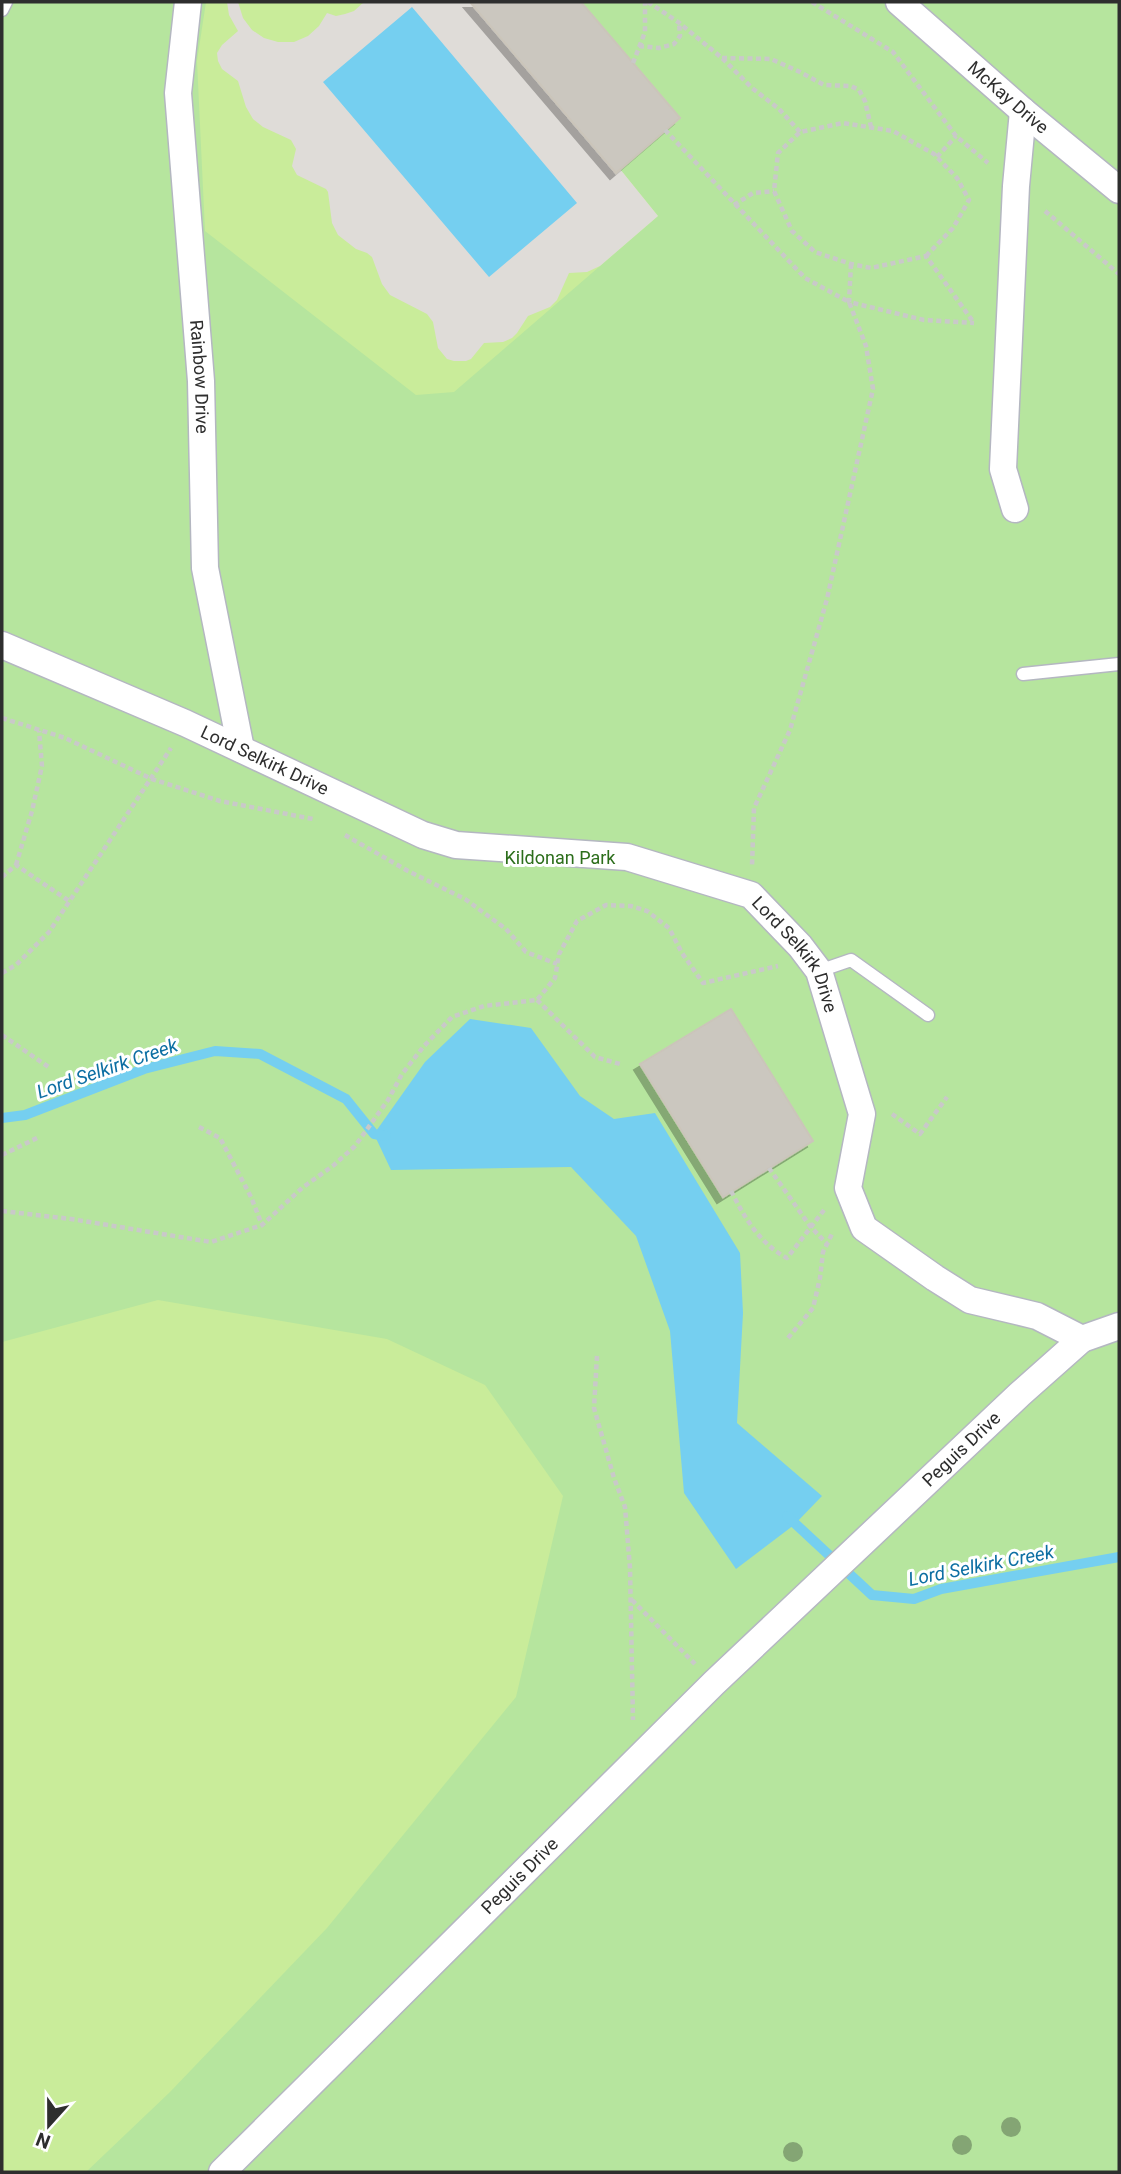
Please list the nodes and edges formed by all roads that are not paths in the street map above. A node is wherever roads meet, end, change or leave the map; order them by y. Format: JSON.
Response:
{"nodes":[{"id":1,"x":6,"y":2,"type":"edge"},
{"id":2,"x":188,"y":2,"type":"edge"},
{"id":3,"x":899,"y":2,"type":"edge"},
{"id":4,"x":2,"y":10,"type":"edge"},
{"id":5,"x":1023,"y":111,"type":"junction"},
{"id":6,"x":1119,"y":190,"type":"edge"},
{"id":7,"x":1015,"y":509,"type":"dead end"},
{"id":8,"x":2,"y":645,"type":"edge"},
{"id":9,"x":1119,"y":664,"type":"edge"},
{"id":10,"x":1023,"y":674,"type":"dead end"},
{"id":11,"x":241,"y":750,"type":"junction"},
{"id":12,"x":819,"y":971,"type":"junction"},
{"id":13,"x":928,"y":1015,"type":"dead end"},
{"id":14,"x":1119,"y":1326,"type":"edge"},
{"id":15,"x":1082,"y":1339,"type":"junction"},
{"id":16,"x":222,"y":2172,"type":"edge"}],
"edges":[{"from":1,"to":4,"type":"lane"},
{"from":2,"to":11,"type":"street","name":"Rainbow Drive"},
{"from":3,"to":5,"type":"street","name":"McKay Drive"},
{"from":5,"to":6,"type":"street","name":"McKay Drive"},
{"from":5,"to":7,"type":"street"},
{"from":8,"to":11,"type":"street","name":"Lord Selkirk Drive"},
{"from":9,"to":10,"type":"lane"},
{"from":11,"to":12,"type":"street","name":"Lord Selkirk Drive"},
{"from":12,"to":13,"type":"lane"},
{"from":12,"to":15,"type":"street","name":"Lord Selkirk Drive"},
{"from":14,"to":15,"type":"street"},
{"from":15,"to":16,"type":"street","name":"Peguis Drive"}]}
